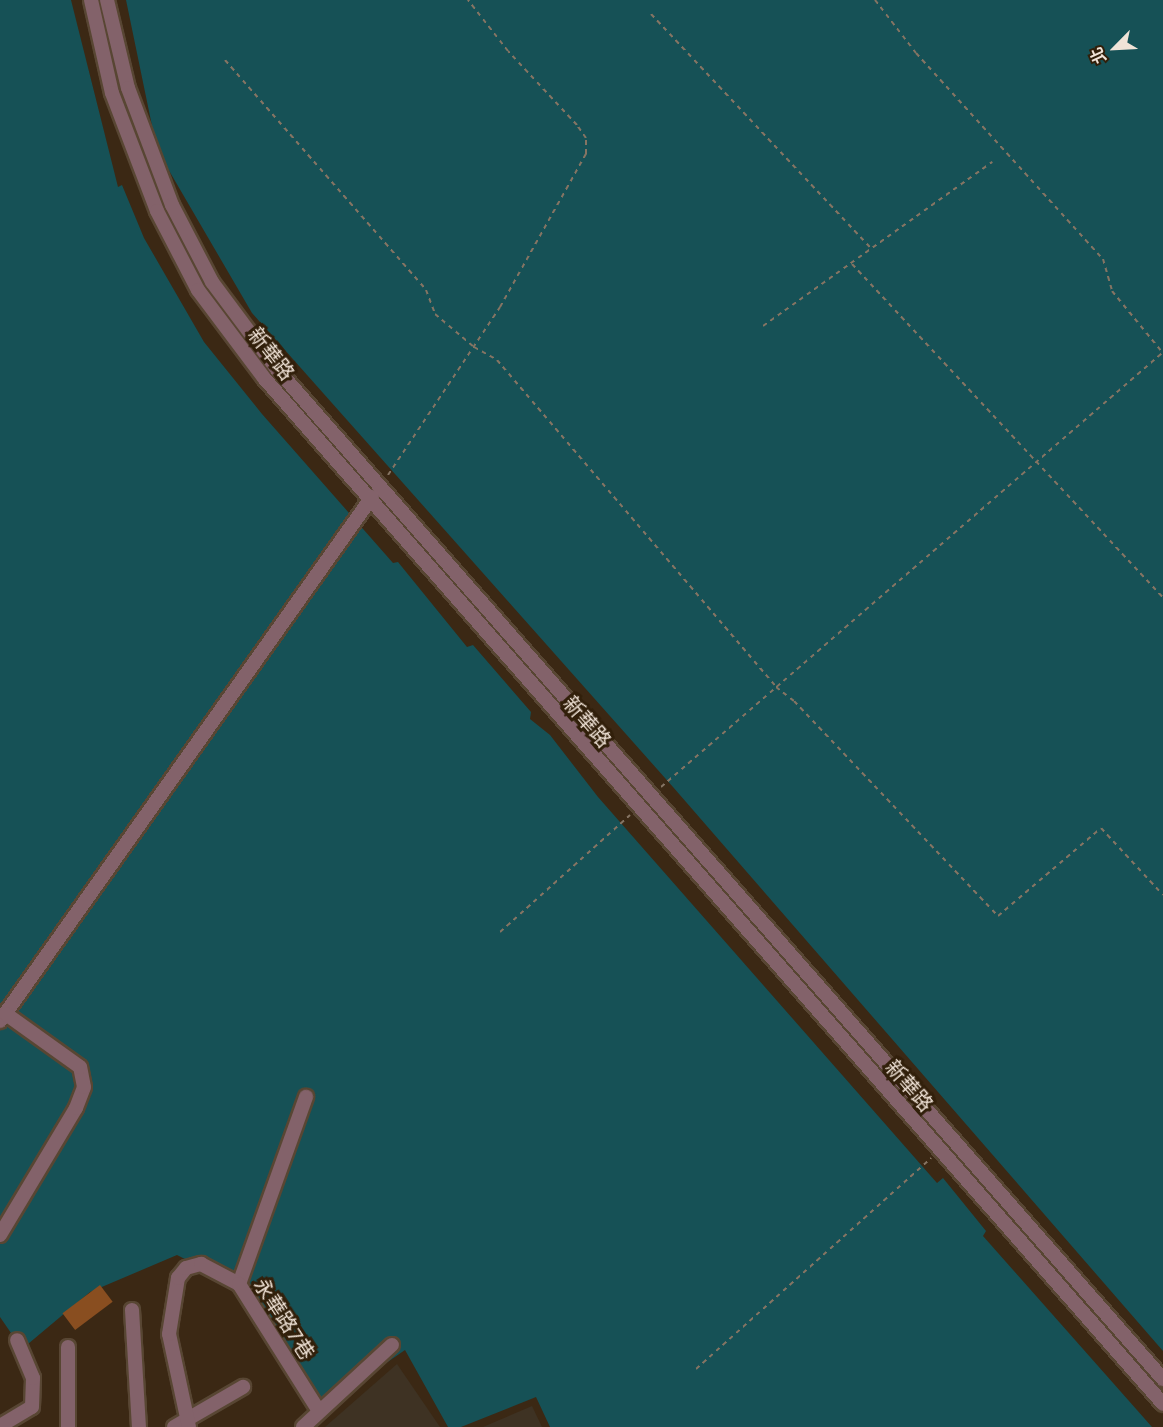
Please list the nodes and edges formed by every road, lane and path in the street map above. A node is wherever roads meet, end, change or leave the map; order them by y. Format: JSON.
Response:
{"nodes":[{"id":1,"x":91,"y":0,"type":"edge"},
{"id":2,"x":107,"y":0,"type":"edge"},
{"id":3,"x":468,"y":0,"type":"edge"},
{"id":4,"x":875,"y":0,"type":"edge"},
{"id":5,"x":651,"y":14,"type":"dead end"},
{"id":6,"x":225,"y":60,"type":"dead end"},
{"id":7,"x":992,"y":162,"type":"dead end"},
{"id":8,"x":870,"y":247,"type":"junction"},
{"id":9,"x":852,"y":264,"type":"junction"},
{"id":10,"x":763,"y":326,"type":"dead end"},
{"id":11,"x":474,"y":347,"type":"junction"},
{"id":12,"x":1163,"y":353,"type":"edge"},
{"id":13,"x":1036,"y":458,"type":"junction"},
{"id":14,"x":379,"y":488,"type":"junction"},
{"id":15,"x":368,"y":502,"type":"junction"},
{"id":16,"x":1163,"y":598,"type":"edge"},
{"id":17,"x":776,"y":687,"type":"junction"},
{"id":18,"x":650,"y":796,"type":"junction"},
{"id":19,"x":638,"y":808,"type":"junction"},
{"id":20,"x":1163,"y":895,"type":"edge"},
{"id":21,"x":500,"y":932,"type":"dead end"},
{"id":22,"x":3,"y":1018,"type":"edge"},
{"id":23,"x":306,"y":1097,"type":"dead end"},
{"id":24,"x":940,"y":1150,"type":"junction"},
{"id":25,"x":0,"y":1235,"type":"edge"},
{"id":26,"x":239,"y":1284,"type":"junction"},
{"id":27,"x":132,"y":1310,"type":"dead end"},
{"id":28,"x":17,"y":1340,"type":"dead end"},
{"id":29,"x":392,"y":1345,"type":"dead end"},
{"id":30,"x":68,"y":1347,"type":"dead end"},
{"id":31,"x":696,"y":1369,"type":"dead end"},
{"id":32,"x":1163,"y":1379,"type":"edge"},
{"id":33,"x":243,"y":1387,"type":"dead end"},
{"id":34,"x":1163,"y":1404,"type":"edge"},
{"id":35,"x":319,"y":1411,"type":"junction"},
{"id":36,"x":189,"y":1424,"type":"edge"},
{"id":37,"x":0,"y":1426,"type":"edge"},
{"id":38,"x":68,"y":1427,"type":"edge"},
{"id":39,"x":139,"y":1427,"type":"edge"},
{"id":40,"x":174,"y":1427,"type":"edge"},
{"id":41,"x":303,"y":1427,"type":"edge"}],
"edges":[{"from":1,"to":15,"type":"street","name":"新華路"},
{"from":2,"to":14,"type":"street","name":"新華路"},
{"from":3,"to":11,"type":"path"},
{"from":4,"to":12,"type":"path"},
{"from":5,"to":8,"type":"path"},
{"from":6,"to":11,"type":"path"},
{"from":7,"to":8,"type":"path"},
{"from":8,"to":9,"type":"path"},
{"from":9,"to":10,"type":"path"},
{"from":9,"to":13,"type":"path"},
{"from":11,"to":14,"type":"path"},
{"from":11,"to":17,"type":"path"},
{"from":12,"to":13,"type":"path"},
{"from":13,"to":16,"type":"path"},
{"from":13,"to":17,"type":"path"},
{"from":14,"to":15,"type":"street"},
{"from":14,"to":18,"type":"street","name":"新華路"},
{"from":15,"to":19,"type":"street","name":"新華路"},
{"from":15,"to":22,"type":"street"},
{"from":17,"to":18,"type":"path"},
{"from":17,"to":20,"type":"path"},
{"from":18,"to":32,"type":"street","name":"新華路"},
{"from":19,"to":21,"type":"path"},
{"from":19,"to":24,"type":"street","name":"新華路"},
{"from":22,"to":25,"type":"street"},
{"from":23,"to":26,"type":"street"},
{"from":24,"to":31,"type":"path"},
{"from":24,"to":34,"type":"street","name":"新華路"},
{"from":26,"to":35,"type":"street","name":"永華路7巷"},
{"from":26,"to":36,"type":"street","name":"永華路7巷"},
{"from":27,"to":39,"type":"street"},
{"from":28,"to":37,"type":"street"},
{"from":29,"to":35,"type":"street"},
{"from":30,"to":38,"type":"street"},
{"from":33,"to":36,"type":"street"},
{"from":35,"to":41,"type":"street"},
{"from":36,"to":40,"type":"street"}]}
